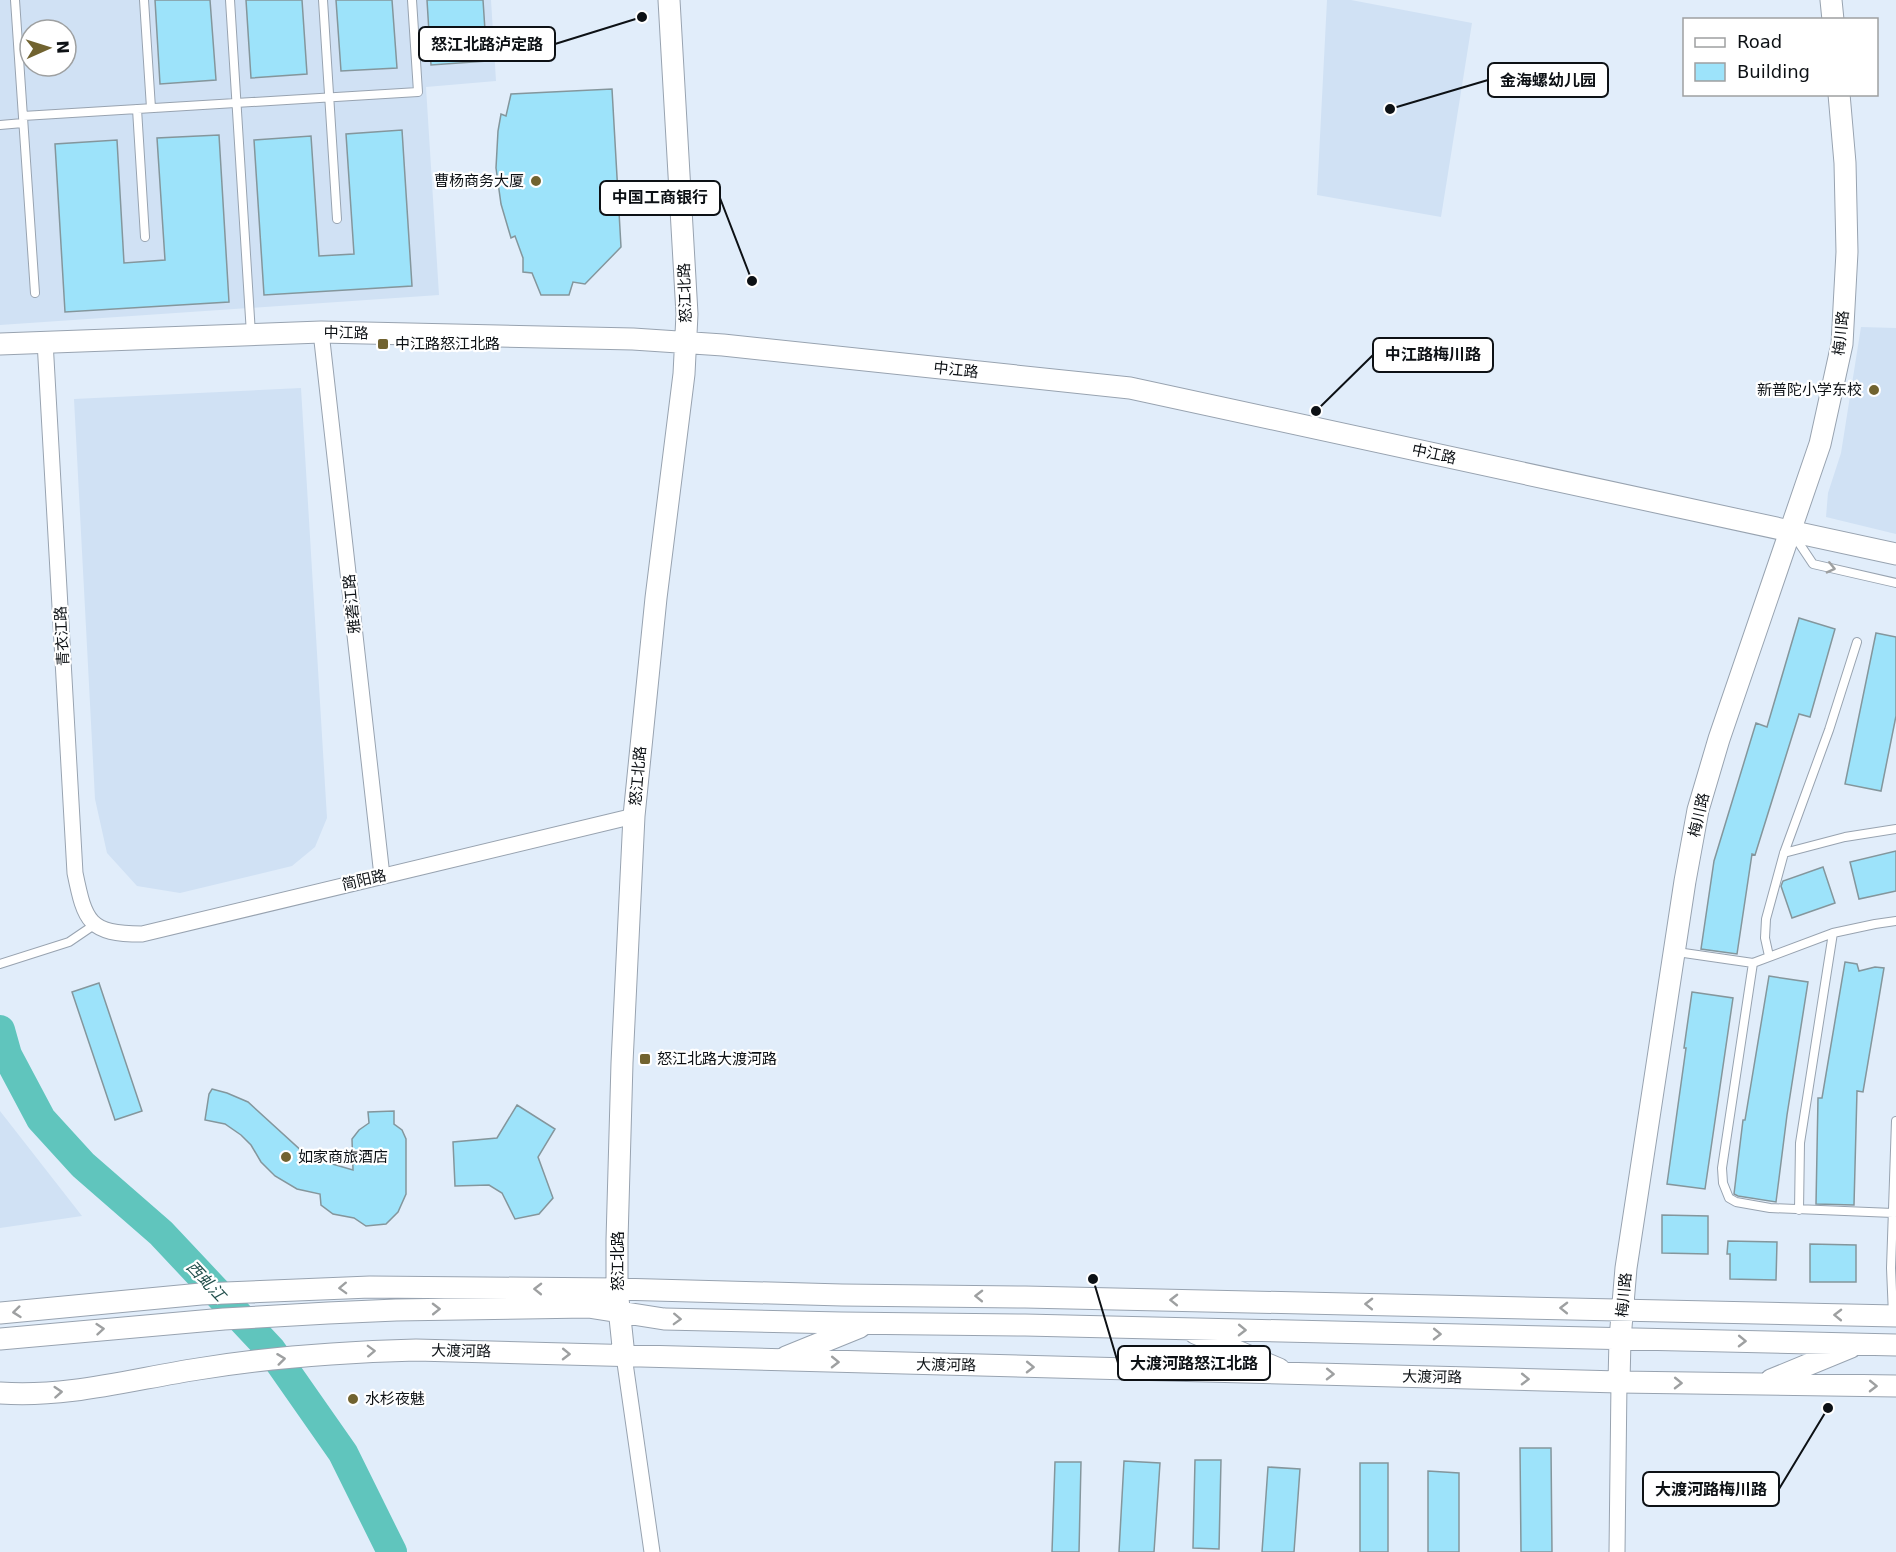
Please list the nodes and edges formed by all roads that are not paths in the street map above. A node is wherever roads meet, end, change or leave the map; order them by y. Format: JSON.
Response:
{"nodes":[{"id":1,"x":15,"y":0,"type":"edge"},
{"id":2,"x":144,"y":0,"type":"edge"},
{"id":3,"x":230,"y":0,"type":"edge"},
{"id":4,"x":323,"y":0,"type":"edge"},
{"id":5,"x":412,"y":0,"type":"edge"},
{"id":6,"x":669,"y":0,"type":"edge"},
{"id":7,"x":1831,"y":0,"type":"edge"},
{"id":8,"x":1833,"y":18,"type":"edge"},
{"id":9,"x":1839,"y":96,"type":"edge"},
{"id":10,"x":329,"y":97,"type":"junction"},
{"id":11,"x":236,"y":102,"type":"junction"},
{"id":12,"x":151,"y":108,"type":"junction"},
{"id":13,"x":137,"y":109,"type":"junction"},
{"id":14,"x":23,"y":120,"type":"junction"},
{"id":15,"x":0,"y":125,"type":"edge"},
{"id":16,"x":337,"y":219,"type":"dead end"},
{"id":17,"x":145,"y":237,"type":"dead end"},
{"id":18,"x":35,"y":293,"type":"dead end"},
{"id":19,"x":321,"y":332,"type":"junction"},
{"id":20,"x":251,"y":334,"type":"junction"},
{"id":21,"x":45,"y":342,"type":"junction"},
{"id":22,"x":687,"y":342,"type":"junction"},
{"id":23,"x":0,"y":344,"type":"edge"},
{"id":24,"x":1791,"y":531,"type":"junction"},
{"id":25,"x":1896,"y":554,"type":"edge"},
{"id":26,"x":1896,"y":583,"type":"edge"},
{"id":27,"x":1857,"y":642,"type":"dead end"},
{"id":28,"x":634,"y":816,"type":"junction"},
{"id":29,"x":1896,"y":829,"type":"edge"},
{"id":30,"x":1784,"y":853,"type":"junction"},
{"id":31,"x":382,"y":876,"type":"junction"},
{"id":32,"x":1896,"y":921,"type":"edge"},
{"id":33,"x":94,"y":925,"type":"junction"},
{"id":34,"x":1833,"y":933,"type":"junction"},
{"id":35,"x":1674,"y":951,"type":"junction"},
{"id":36,"x":1768,"y":956,"type":"junction"},
{"id":37,"x":1753,"y":963,"type":"junction"},
{"id":38,"x":0,"y":964,"type":"edge"},
{"id":39,"x":1896,"y":1121,"type":"edge"},
{"id":40,"x":1799,"y":1210,"type":"junction"},
{"id":41,"x":1893,"y":1213,"type":"junction"},
{"id":42,"x":617,"y":1289,"type":"junction"},
{"id":43,"x":1622,"y":1310,"type":"junction"},
{"id":44,"x":619,"y":1311,"type":"junction"},
{"id":45,"x":0,"y":1313,"type":"edge"},
{"id":46,"x":1894,"y":1316,"type":"edge"},
{"id":47,"x":869,"y":1324,"type":"junction"},
{"id":48,"x":1183,"y":1328,"type":"junction"},
{"id":49,"x":0,"y":1339,"type":"edge"},
{"id":50,"x":1620,"y":1339,"type":"junction"},
{"id":51,"x":1859,"y":1344,"type":"junction"},
{"id":52,"x":1896,"y":1345,"type":"edge"},
{"id":53,"x":624,"y":1356,"type":"junction"},
{"id":54,"x":777,"y":1360,"type":"junction"},
{"id":55,"x":1290,"y":1373,"type":"junction"},
{"id":56,"x":1619,"y":1382,"type":"junction"},
{"id":57,"x":1763,"y":1384,"type":"junction"},
{"id":58,"x":1896,"y":1386,"type":"edge"},
{"id":59,"x":0,"y":1393,"type":"edge"},
{"id":60,"x":652,"y":1552,"type":"edge"},
{"id":61,"x":1617,"y":1552,"type":"edge"}],
"edges":[{"from":1,"to":14,"type":"lane"},
{"from":2,"to":12,"type":"lane"},
{"from":3,"to":11,"type":"lane"},
{"from":4,"to":10,"type":"lane"},
{"from":5,"to":10,"type":"lane"},
{"from":6,"to":22,"type":"main road","name":"怒江北路"},
{"from":7,"to":8,"type":"main road"},
{"from":9,"to":24,"type":"main road","name":"梅川路"},
{"from":10,"to":11,"type":"lane"},
{"from":10,"to":16,"type":"lane"},
{"from":11,"to":12,"type":"lane"},
{"from":11,"to":20,"type":"lane"},
{"from":12,"to":13,"type":"lane"},
{"from":13,"to":14,"type":"lane"},
{"from":13,"to":17,"type":"lane"},
{"from":14,"to":15,"type":"lane"},
{"from":14,"to":18,"type":"lane"},
{"from":19,"to":20,"type":"main road","name":"中江路"},
{"from":19,"to":22,"type":"main road","name":"中江路"},
{"from":19,"to":31,"type":"street","name":"雅砻江路"},
{"from":20,"to":21,"type":"main road","name":"中江路"},
{"from":21,"to":23,"type":"main road","name":"中江路"},
{"from":21,"to":33,"type":"street","name":"青衣江路"},
{"from":22,"to":24,"type":"main road","name":"中江路"},
{"from":22,"to":28,"type":"main road","name":"怒江北路"},
{"from":24,"to":25,"type":"main road","name":"中江路"},
{"from":24,"to":26,"type":"lane","one_way":true},
{"from":24,"to":35,"type":"main road","name":"梅川路"},
{"from":27,"to":30,"type":"lane"},
{"from":28,"to":31,"type":"street","name":"简阳路"},
{"from":28,"to":42,"type":"main road","name":"怒江北路"},
{"from":29,"to":30,"type":"lane"},
{"from":30,"to":36,"type":"lane"},
{"from":31,"to":33,"type":"street","name":"简阳路"},
{"from":32,"to":34,"type":"lane"},
{"from":33,"to":38,"type":"lane"},
{"from":34,"to":36,"type":"lane"},
{"from":34,"to":40,"type":"lane"},
{"from":35,"to":37,"type":"lane"},
{"from":35,"to":43,"type":"main road","name":"梅川路"},
{"from":36,"to":37,"type":"lane"},
{"from":37,"to":40,"type":"lane"},
{"from":39,"to":41,"type":"lane"},
{"from":40,"to":41,"type":"lane"},
{"from":41,"to":46,"type":"lane"},
{"from":43,"to":42,"type":"main road","one_way":true},
{"from":42,"to":44,"type":"main road","name":"怒江北路"},
{"from":42,"to":45,"type":"main road","one_way":true},
{"from":46,"to":43,"type":"main road","one_way":true},
{"from":43,"to":50,"type":"main road","name":"梅川路"},
{"from":44,"to":47,"type":"main road","one_way":true},
{"from":49,"to":44,"type":"main road","one_way":true},
{"from":44,"to":53,"type":"main road","name":"怒江北路"},
{"from":47,"to":48,"type":"main road"},
{"from":47,"to":54,"type":"main road"},
{"from":48,"to":50,"type":"main road","one_way":true},
{"from":48,"to":55,"type":"main road"},
{"from":50,"to":51,"type":"main road","one_way":true},
{"from":50,"to":56,"type":"main road","name":"梅川路"},
{"from":51,"to":52,"type":"main road"},
{"from":51,"to":57,"type":"main road"},
{"from":53,"to":54,"type":"main road","name":"大渡河路"},
{"from":59,"to":53,"type":"main road","name":"大渡河路","one_way":true},
{"from":53,"to":60,"type":"street","name":"怒江北路"},
{"from":54,"to":55,"type":"main road","name":"大渡河路","one_way":true},
{"from":55,"to":56,"type":"main road","name":"大渡河路","one_way":true},
{"from":56,"to":57,"type":"main road","name":"大渡河路","one_way":true},
{"from":56,"to":61,"type":"street","name":"梅川路"},
{"from":57,"to":58,"type":"main road","name":"大渡河路","one_way":true}]}
